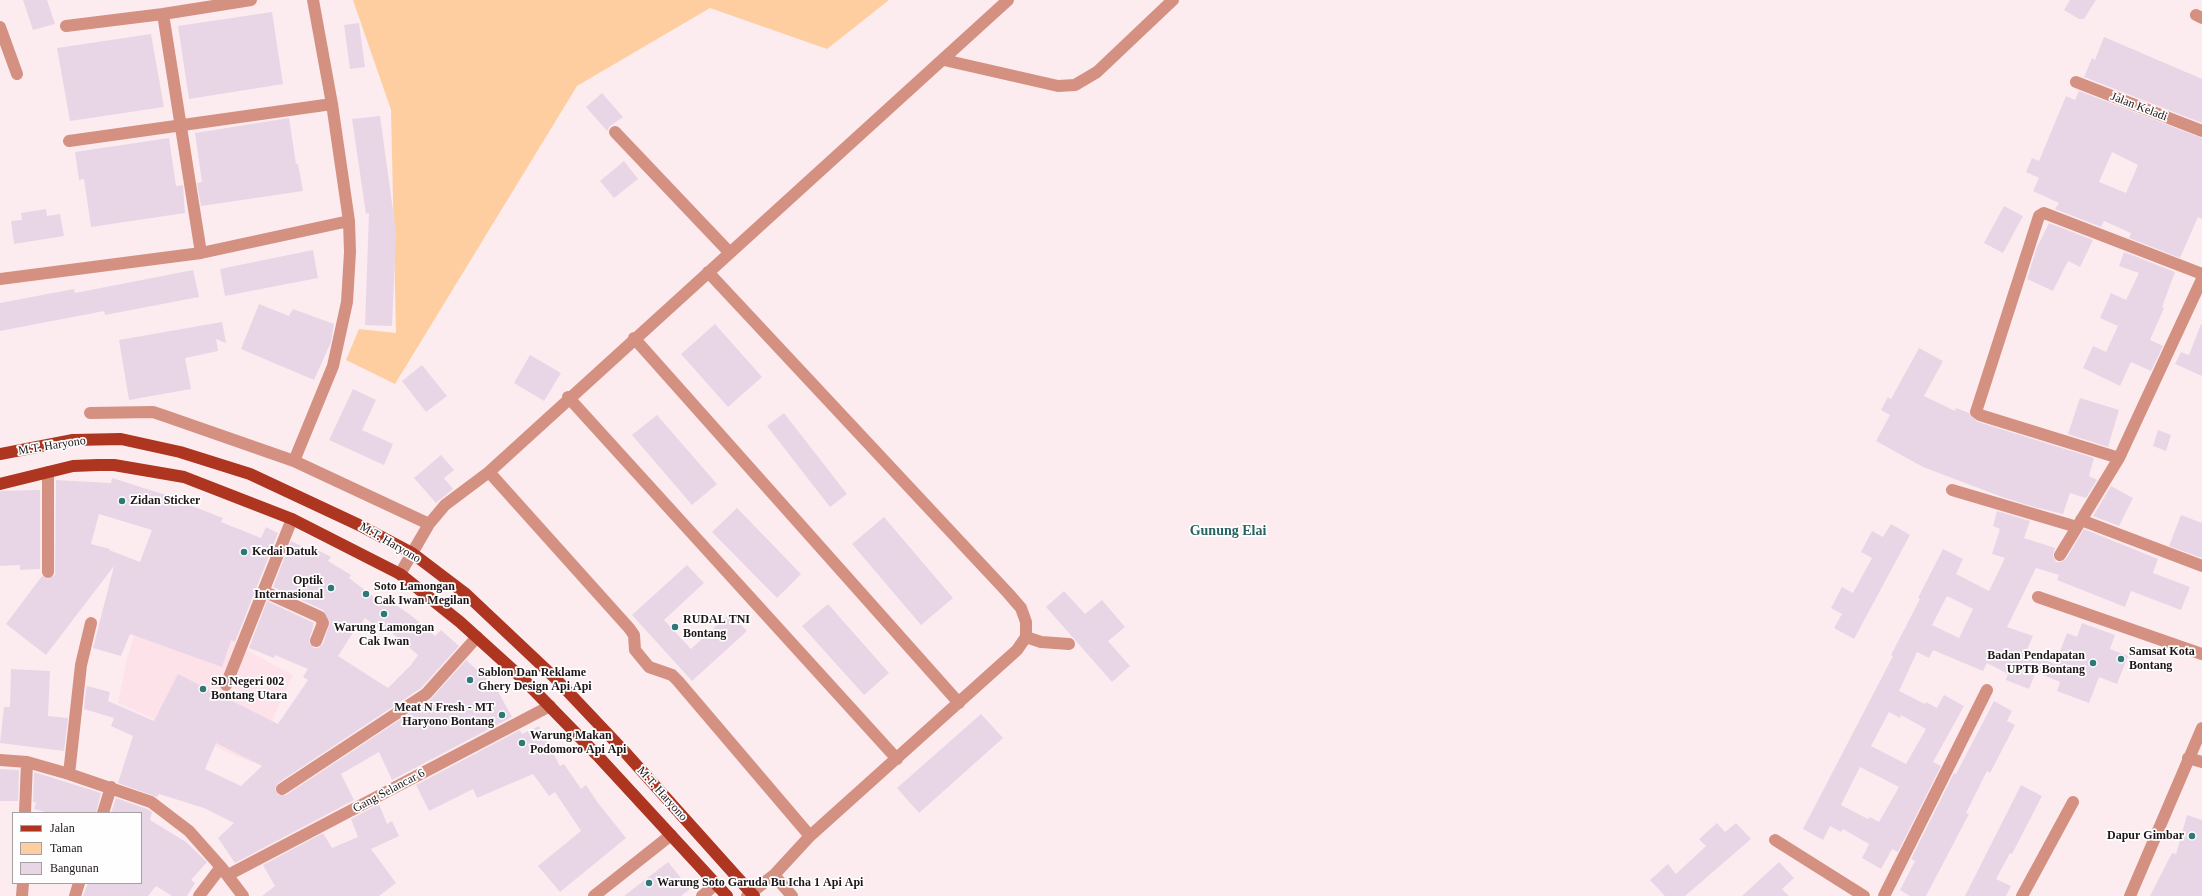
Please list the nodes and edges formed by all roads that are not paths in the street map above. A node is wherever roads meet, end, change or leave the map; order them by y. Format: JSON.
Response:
{"nodes":[{"id":1,"x":251,"y":0,"type":"edge"},
{"id":2,"x":313,"y":0,"type":"edge"},
{"id":3,"x":1008,"y":0,"type":"edge"},
{"id":4,"x":1173,"y":0,"type":"edge"},
{"id":5,"x":163,"y":14,"type":"junction"},
{"id":6,"x":66,"y":26,"type":"dead end"},
{"id":7,"x":0,"y":27,"type":"edge"},
{"id":8,"x":944,"y":60,"type":"junction"},
{"id":9,"x":18,"y":74,"type":"dead end"},
{"id":10,"x":2076,"y":82,"type":"dead end"},
{"id":11,"x":332,"y":104,"type":"junction"},
{"id":12,"x":181,"y":125,"type":"junction"},
{"id":13,"x":2202,"y":131,"type":"edge"},
{"id":14,"x":615,"y":132,"type":"dead end"},
{"id":15,"x":69,"y":142,"type":"dead end"},
{"id":16,"x":349,"y":221,"type":"junction"},
{"id":17,"x":201,"y":253,"type":"junction"},
{"id":18,"x":730,"y":253,"type":"junction"},
{"id":19,"x":708,"y":272,"type":"junction"},
{"id":20,"x":2202,"y":274,"type":"edge"},
{"id":21,"x":0,"y":279,"type":"edge"},
{"id":22,"x":2202,"y":279,"type":"edge"},
{"id":23,"x":634,"y":338,"type":"junction"},
{"id":24,"x":568,"y":398,"type":"junction"},
{"id":25,"x":90,"y":413,"type":"dead end"},
{"id":26,"x":0,"y":454,"type":"edge"},
{"id":27,"x":2119,"y":458,"type":"junction"},
{"id":28,"x":294,"y":461,"type":"junction"},
{"id":29,"x":48,"y":472,"type":"junction"},
{"id":30,"x":488,"y":472,"type":"junction"},
{"id":31,"x":0,"y":484,"type":"edge"},
{"id":32,"x":1952,"y":490,"type":"dead end"},
{"id":33,"x":292,"y":519,"type":"junction"},
{"id":34,"x":2079,"y":523,"type":"junction"},
{"id":35,"x":429,"y":524,"type":"junction"},
{"id":36,"x":412,"y":553,"type":"junction"},
{"id":37,"x":2060,"y":555,"type":"dead end"},
{"id":38,"x":2202,"y":566,"type":"edge"},
{"id":39,"x":48,"y":572,"type":"dead end"},
{"id":40,"x":400,"y":574,"type":"junction"},
{"id":41,"x":263,"y":591,"type":"junction"},
{"id":42,"x":2038,"y":597,"type":"dead end"},
{"id":43,"x":91,"y":623,"type":"dead end"},
{"id":44,"x":477,"y":637,"type":"junction"},
{"id":45,"x":1026,"y":637,"type":"junction"},
{"id":46,"x":316,"y":642,"type":"dead end"},
{"id":47,"x":1068,"y":644,"type":"dead end"},
{"id":48,"x":2202,"y":654,"type":"edge"},
{"id":49,"x":226,"y":685,"type":"dead end"},
{"id":50,"x":1987,"y":690,"type":"dead end"},
{"id":51,"x":959,"y":703,"type":"junction"},
{"id":52,"x":550,"y":706,"type":"junction"},
{"id":53,"x":2202,"y":728,"type":"edge"},
{"id":54,"x":2188,"y":758,"type":"junction"},
{"id":55,"x":897,"y":759,"type":"junction"},
{"id":56,"x":0,"y":760,"type":"edge"},
{"id":57,"x":27,"y":762,"type":"junction"},
{"id":58,"x":2202,"y":762,"type":"edge"},
{"id":59,"x":69,"y":774,"type":"junction"},
{"id":60,"x":111,"y":787,"type":"junction"},
{"id":61,"x":282,"y":788,"type":"dead end"},
{"id":62,"x":2073,"y":802,"type":"dead end"},
{"id":63,"x":25,"y":812,"type":"edge"},
{"id":64,"x":102,"y":812,"type":"edge"},
{"id":65,"x":671,"y":835,"type":"junction"},
{"id":66,"x":810,"y":836,"type":"junction"},
{"id":67,"x":1775,"y":840,"type":"dead end"},
{"id":68,"x":224,"y":871,"type":"junction"},
{"id":69,"x":774,"y":875,"type":"junction"},
{"id":70,"x":23,"y":884,"type":"edge"},
{"id":71,"x":79,"y":884,"type":"edge"},
{"id":72,"x":716,"y":884,"type":"junction"},
{"id":73,"x":751,"y":895,"type":"edge"},
{"id":74,"x":22,"y":896,"type":"edge"},
{"id":75,"x":75,"y":896,"type":"edge"},
{"id":76,"x":199,"y":896,"type":"edge"},
{"id":77,"x":243,"y":896,"type":"edge"},
{"id":78,"x":594,"y":896,"type":"edge"},
{"id":79,"x":702,"y":896,"type":"edge"},
{"id":80,"x":727,"y":896,"type":"edge"},
{"id":81,"x":792,"y":896,"type":"edge"},
{"id":82,"x":1864,"y":896,"type":"edge"},
{"id":83,"x":1884,"y":896,"type":"edge"},
{"id":84,"x":2022,"y":896,"type":"edge"},
{"id":85,"x":2130,"y":896,"type":"edge"}],
"edges":[{"from":1,"to":5,"type":"street"},
{"from":2,"to":11,"type":"street"},
{"from":3,"to":8,"type":"street"},
{"from":4,"to":8,"type":"street"},
{"from":5,"to":6,"type":"street"},
{"from":5,"to":12,"type":"street"},
{"from":7,"to":9,"type":"street"},
{"from":8,"to":18,"type":"street"},
{"from":10,"to":13,"type":"street","name":"Jalan Keladi"},
{"from":11,"to":12,"type":"street"},
{"from":11,"to":16,"type":"street"},
{"from":12,"to":15,"type":"street"},
{"from":12,"to":17,"type":"street"},
{"from":14,"to":18,"type":"street"},
{"from":16,"to":17,"type":"street"},
{"from":16,"to":28,"type":"street"},
{"from":17,"to":21,"type":"street"},
{"from":18,"to":19,"type":"street"},
{"from":19,"to":23,"type":"street"},
{"from":19,"to":45,"type":"street"},
{"from":20,"to":27,"type":"street"},
{"from":22,"to":27,"type":"street"},
{"from":23,"to":24,"type":"street"},
{"from":23,"to":51,"type":"street"},
{"from":24,"to":30,"type":"street"},
{"from":24,"to":55,"type":"street"},
{"from":25,"to":28,"type":"street"},
{"from":26,"to":36,"type":"main road","name":"M.T. Haryono"},
{"from":27,"to":34,"type":"street"},
{"from":28,"to":35,"type":"street"},
{"from":29,"to":31,"type":"main road","name":"M.T. Haryono"},
{"from":29,"to":33,"type":"main road","name":"M.T. Haryono"},
{"from":29,"to":39,"type":"street"},
{"from":30,"to":35,"type":"street"},
{"from":30,"to":66,"type":"street"},
{"from":32,"to":34,"type":"street"},
{"from":33,"to":40,"type":"main road","name":"M.T. Haryono"},
{"from":33,"to":41,"type":"street"},
{"from":34,"to":37,"type":"street"},
{"from":34,"to":38,"type":"street"},
{"from":35,"to":36,"type":"street"},
{"from":36,"to":40,"type":"street"},
{"from":36,"to":73,"type":"main road","name":"M.T. Haryono"},
{"from":40,"to":44,"type":"main road","name":"M.T. Haryono"},
{"from":41,"to":46,"type":"street"},
{"from":41,"to":49,"type":"street"},
{"from":42,"to":48,"type":"street"},
{"from":43,"to":59,"type":"street"},
{"from":44,"to":52,"type":"main road","name":"M.T. Haryono"},
{"from":44,"to":61,"type":"street"},
{"from":45,"to":47,"type":"street"},
{"from":45,"to":51,"type":"street"},
{"from":50,"to":83,"type":"street"},
{"from":51,"to":55,"type":"street"},
{"from":52,"to":65,"type":"main road","name":"M.T. Haryono"},
{"from":52,"to":68,"type":"street","name":"Gang Selancar 6"},
{"from":53,"to":54,"type":"street"},
{"from":54,"to":58,"type":"street"},
{"from":54,"to":85,"type":"street"},
{"from":55,"to":66,"type":"street"},
{"from":56,"to":57,"type":"street"},
{"from":57,"to":59,"type":"street"},
{"from":57,"to":63,"type":"street"},
{"from":59,"to":60,"type":"street"},
{"from":60,"to":64,"type":"street"},
{"from":60,"to":68,"type":"street"},
{"from":62,"to":84,"type":"street"},
{"from":65,"to":72,"type":"main road","name":"M.T. Haryono"},
{"from":65,"to":78,"type":"street"},
{"from":66,"to":69,"type":"street"},
{"from":67,"to":82,"type":"street"},
{"from":68,"to":76,"type":"street"},
{"from":68,"to":77,"type":"street"},
{"from":69,"to":73,"type":"street"},
{"from":69,"to":81,"type":"street"},
{"from":70,"to":74,"type":"street"},
{"from":71,"to":75,"type":"street"},
{"from":72,"to":79,"type":"street"},
{"from":72,"to":80,"type":"main road","name":"M.T. Haryono"}]}
